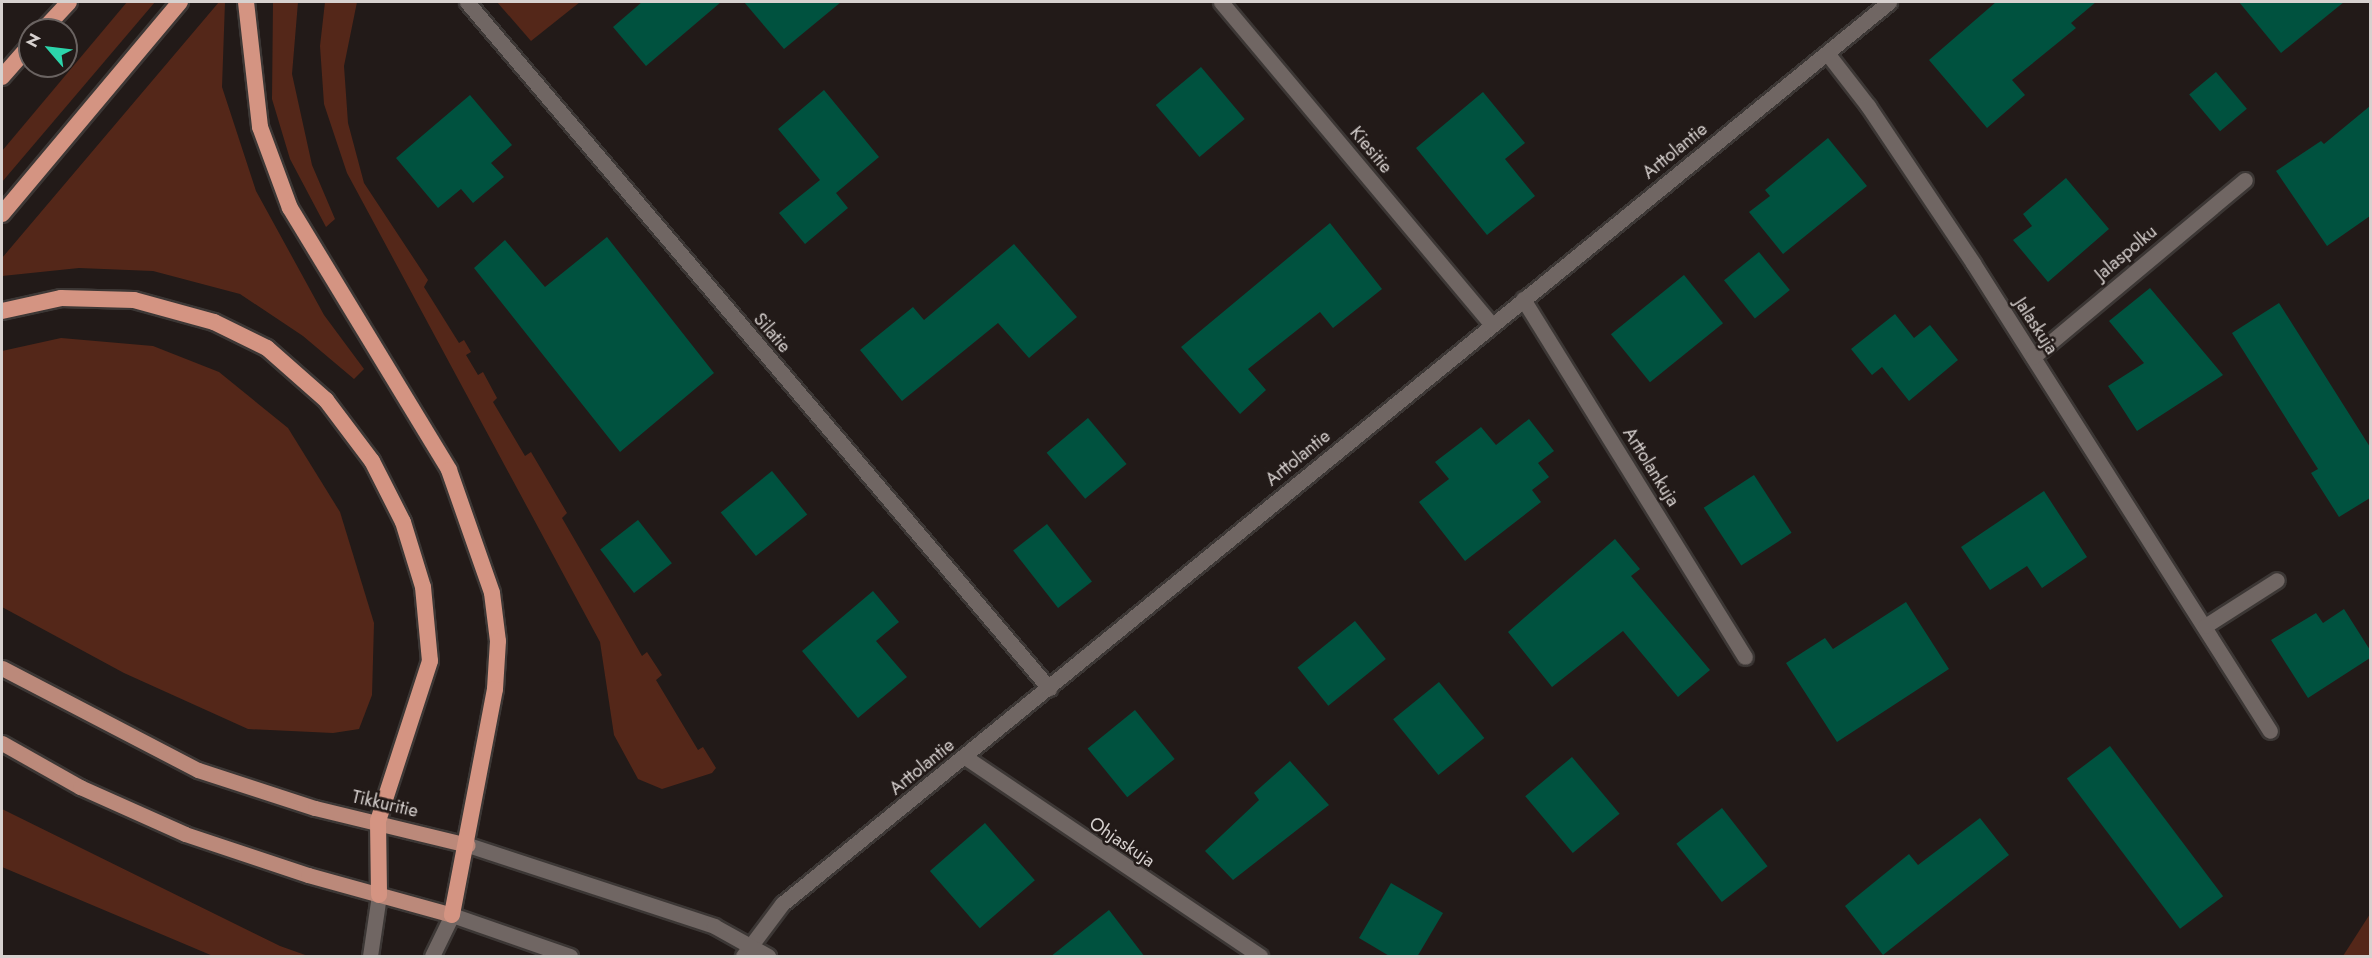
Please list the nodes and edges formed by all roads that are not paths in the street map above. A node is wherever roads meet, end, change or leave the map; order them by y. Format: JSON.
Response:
{"nodes":[{"id":1,"x":69,"y":2,"type":"edge"},
{"id":2,"x":180,"y":2,"type":"edge"},
{"id":3,"x":246,"y":2,"type":"edge"},
{"id":4,"x":467,"y":2,"type":"edge"},
{"id":5,"x":1221,"y":2,"type":"edge"},
{"id":6,"x":1888,"y":2,"type":"edge"},
{"id":7,"x":55,"y":18,"type":"edge"},
{"id":8,"x":1827,"y":53,"type":"junction"},
{"id":9,"x":18,"y":59,"type":"edge"},
{"id":10,"x":2,"y":77,"type":"edge"},
{"id":11,"x":2245,"y":180,"type":"dead end"},
{"id":12,"x":2,"y":214,"type":"edge"},
{"id":13,"x":1523,"y":299,"type":"junction"},
{"id":14,"x":2,"y":312,"type":"edge"},
{"id":15,"x":1491,"y":324,"type":"junction"},
{"id":16,"x":2033,"y":357,"type":"junction"},
{"id":17,"x":2277,"y":580,"type":"dead end"},
{"id":18,"x":2205,"y":626,"type":"junction"},
{"id":19,"x":1745,"y":657,"type":"dead end"},
{"id":20,"x":2,"y":668,"type":"edge"},
{"id":21,"x":1049,"y":688,"type":"junction"},
{"id":22,"x":2270,"y":731,"type":"dead end"},
{"id":23,"x":2,"y":743,"type":"edge"},
{"id":24,"x":965,"y":757,"type":"junction"},
{"id":25,"x":378,"y":821,"type":"junction"},
{"id":26,"x":468,"y":845,"type":"junction"},
{"id":27,"x":379,"y":895,"type":"junction"},
{"id":28,"x":452,"y":915,"type":"junction"},
{"id":29,"x":746,"y":951,"type":"edge"},
{"id":30,"x":370,"y":957,"type":"edge"},
{"id":31,"x":432,"y":957,"type":"edge"},
{"id":32,"x":570,"y":957,"type":"edge"},
{"id":33,"x":768,"y":957,"type":"edge"},
{"id":34,"x":1260,"y":957,"type":"edge"}],
"edges":[{"from":1,"to":7,"type":"highway"},
{"from":2,"to":12,"type":"highway"},
{"from":3,"to":26,"type":"highway"},
{"from":4,"to":21,"type":"street","name":"Silatie"},
{"from":5,"to":15,"type":"street","name":"Kiesitie"},
{"from":6,"to":8,"type":"street","name":"Arttolantie"},
{"from":8,"to":13,"type":"street","name":"Arttolantie"},
{"from":8,"to":16,"type":"street","name":"Jalaskuja"},
{"from":9,"to":10,"type":"highway"},
{"from":11,"to":16,"type":"street","name":"Jalaspolku"},
{"from":13,"to":15,"type":"street","name":"Arttolantie"},
{"from":13,"to":19,"type":"street","name":"Arttolankuja"},
{"from":14,"to":25,"type":"highway"},
{"from":15,"to":21,"type":"street","name":"Arttolantie"},
{"from":16,"to":18,"type":"street","name":"Jalaskuja"},
{"from":17,"to":18,"type":"street"},
{"from":18,"to":22,"type":"street","name":"Jalaskuja"},
{"from":20,"to":25,"type":"main road","name":"Tikkuritie"},
{"from":21,"to":24,"type":"street","name":"Arttolantie"},
{"from":23,"to":27,"type":"main road"},
{"from":24,"to":29,"type":"street","name":"Arttolantie"},
{"from":24,"to":34,"type":"street","name":"Ohjaskuja"},
{"from":25,"to":26,"type":"main road","name":"Tikkuritie"},
{"from":25,"to":27,"type":"highway"},
{"from":26,"to":28,"type":"highway"},
{"from":26,"to":29,"type":"street","name":"Tikkuritie"},
{"from":27,"to":28,"type":"main road"},
{"from":27,"to":30,"type":"street"},
{"from":28,"to":31,"type":"street"},
{"from":28,"to":32,"type":"street"},
{"from":29,"to":33,"type":"street","name":"Tikkuritie"}]}
